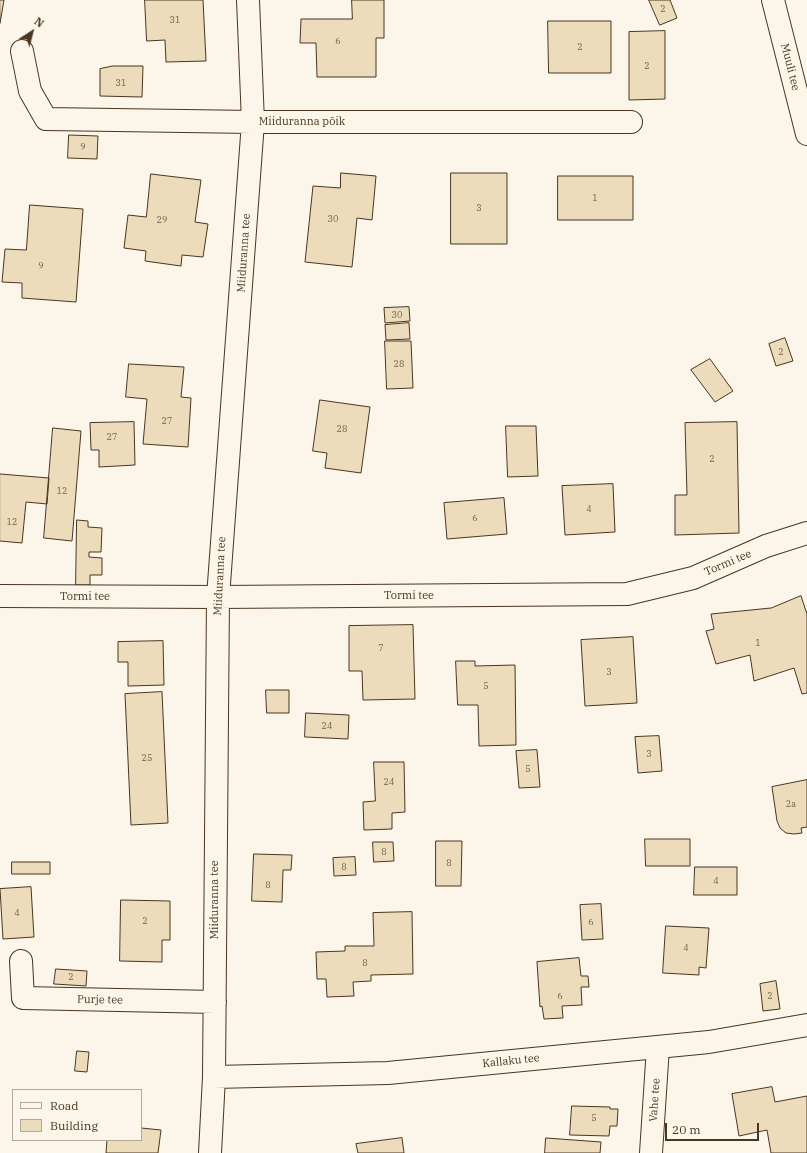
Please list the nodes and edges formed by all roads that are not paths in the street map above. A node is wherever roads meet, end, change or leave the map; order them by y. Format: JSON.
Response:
{"nodes":[{"id":1,"x":248,"y":0,"type":"edge"},
{"id":2,"x":773,"y":0,"type":"edge"},
{"id":3,"x":22,"y":51,"type":"dead end"},
{"id":4,"x":254,"y":122,"type":"junction"},
{"id":5,"x":631,"y":122,"type":"dead end"},
{"id":6,"x":807,"y":134,"type":"edge"},
{"id":7,"x":807,"y":533,"type":"edge"},
{"id":8,"x":0,"y":596,"type":"edge"},
{"id":9,"x":218,"y":597,"type":"junction"},
{"id":10,"x":21,"y":961,"type":"dead end"},
{"id":11,"x":214,"y":1002,"type":"junction"},
{"id":12,"x":807,"y":1025,"type":"edge"},
{"id":13,"x":658,"y":1047,"type":"junction"},
{"id":14,"x":214,"y":1077,"type":"junction"},
{"id":15,"x":210,"y":1153,"type":"edge"},
{"id":16,"x":651,"y":1153,"type":"edge"}],
"edges":[{"from":1,"to":4,"type":"street","name":"Miiduranna tee"},
{"from":2,"to":6,"type":"street","name":"Muuli tee"},
{"from":3,"to":4,"type":"street","name":"Miiduranna põik"},
{"from":4,"to":5,"type":"street","name":"Miiduranna põik"},
{"from":4,"to":9,"type":"street","name":"Miiduranna tee"},
{"from":7,"to":9,"type":"street","name":"Tormi tee"},
{"from":8,"to":9,"type":"street","name":"Tormi tee"},
{"from":9,"to":11,"type":"street","name":"Miiduranna tee"},
{"from":10,"to":11,"type":"street","name":"Purje tee"},
{"from":11,"to":14,"type":"street","name":"Miiduranna tee"},
{"from":12,"to":13,"type":"street","name":"Kallaku tee"},
{"from":13,"to":14,"type":"street","name":"Kallaku tee"},
{"from":13,"to":16,"type":"street","name":"Vahe tee"},
{"from":14,"to":15,"type":"street","name":"Miiduranna tee"}]}
